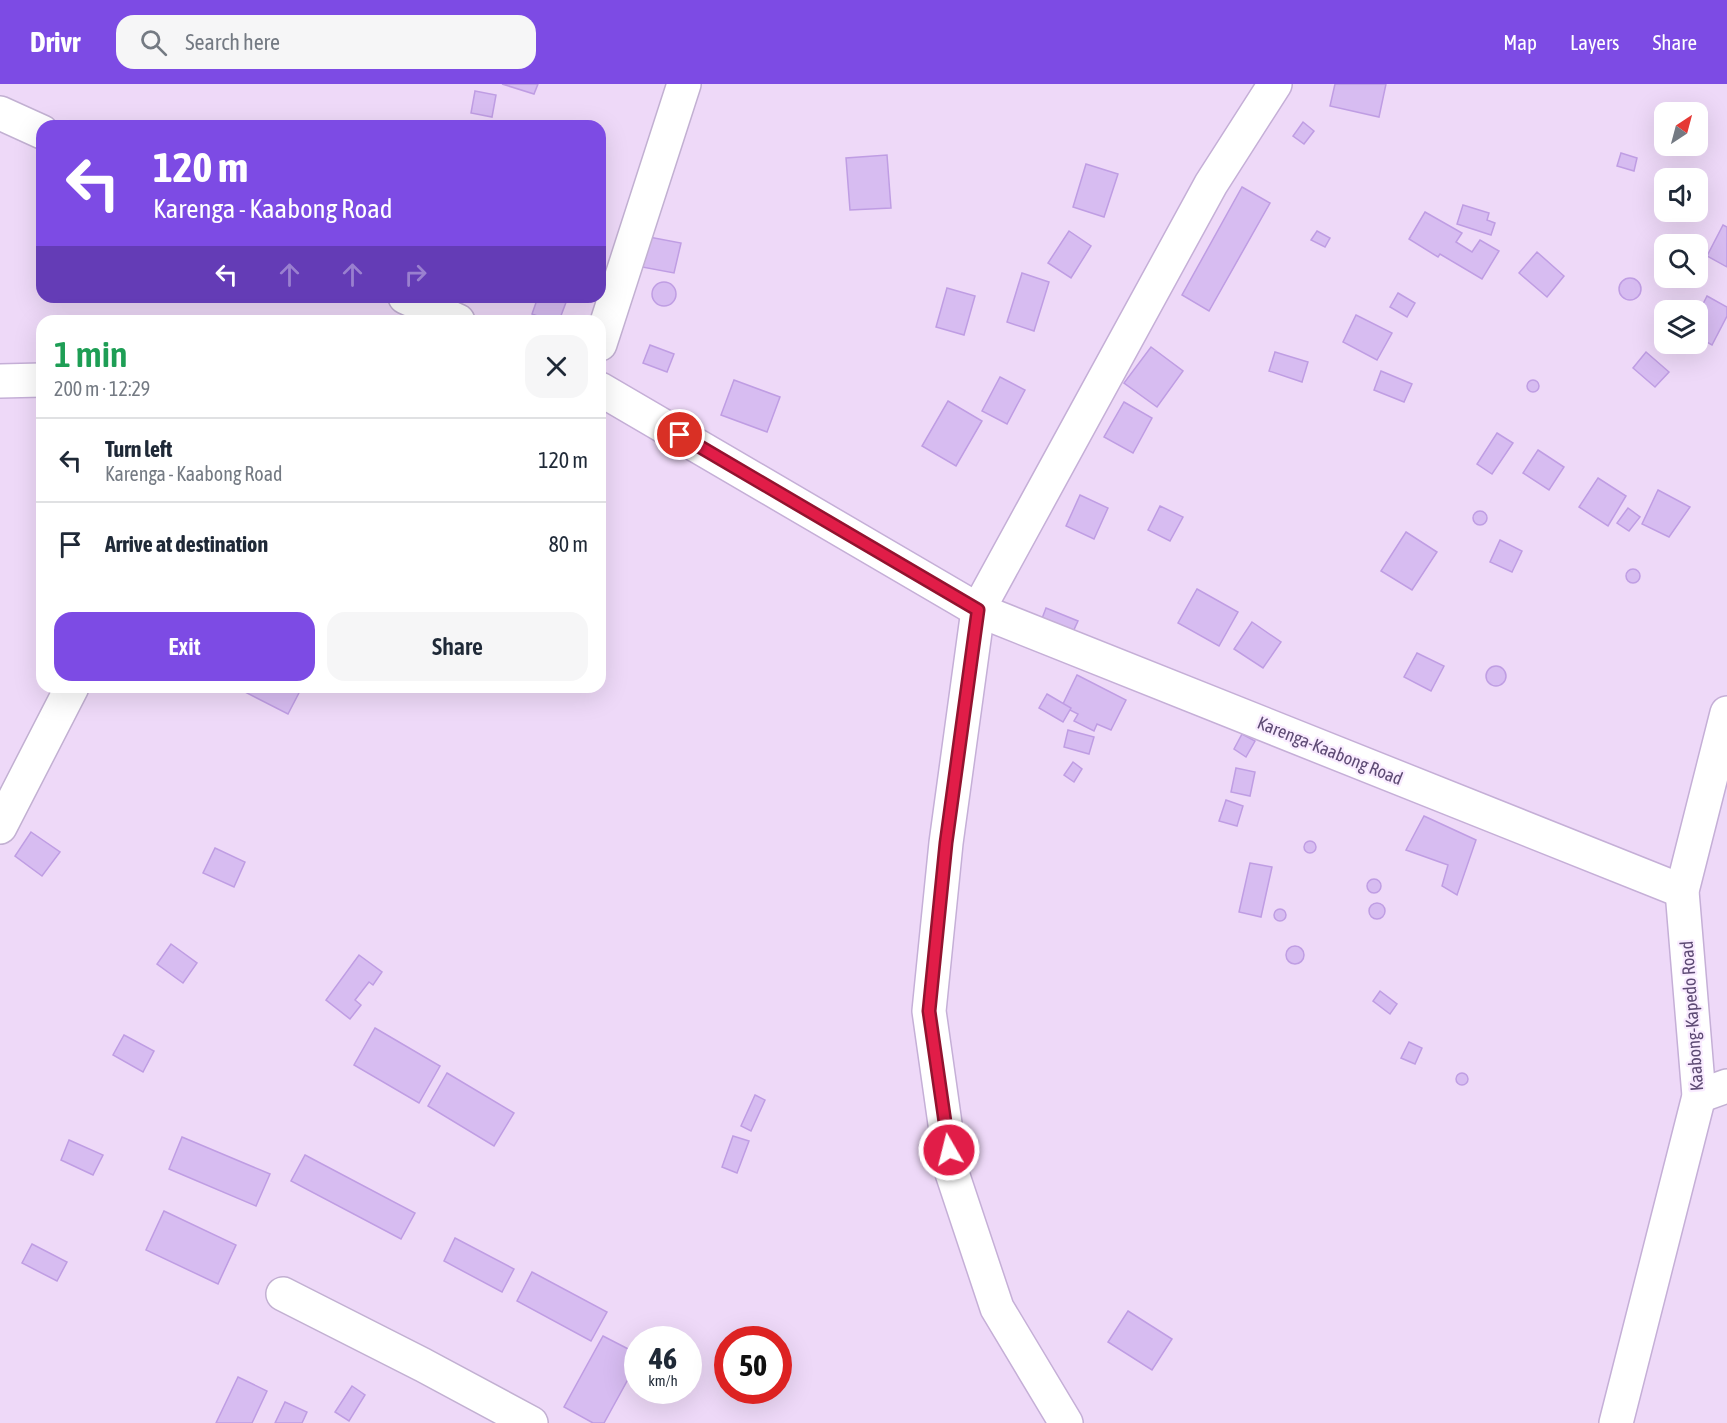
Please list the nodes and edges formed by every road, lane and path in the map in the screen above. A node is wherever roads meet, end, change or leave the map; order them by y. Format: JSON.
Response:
{"nodes":[{"id":1,"x":684,"y":84,"type":"edge"},
{"id":2,"x":1275,"y":84,"type":"edge"},
{"id":3,"x":0,"y":113,"type":"edge"},
{"id":4,"x":36,"y":129,"type":"edge"},
{"id":5,"x":418,"y":303,"type":"edge"},
{"id":6,"x":445,"y":315,"type":"edge"},
{"id":7,"x":606,"y":325,"type":"edge"},
{"id":8,"x":36,"y":380,"type":"edge"},
{"id":9,"x":0,"y":381,"type":"edge"},
{"id":10,"x":606,"y":392,"type":"edge"},
{"id":11,"x":978,"y":610,"type":"junction"},
{"id":12,"x":69,"y":693,"type":"edge"},
{"id":13,"x":1727,"y":713,"type":"edge"},
{"id":14,"x":0,"y":828,"type":"edge"},
{"id":15,"x":1682,"y":891,"type":"junction"},
{"id":16,"x":1713,"y":1091,"type":"edge"},
{"id":17,"x":283,"y":1294,"type":"dead end"},
{"id":18,"x":531,"y":1423,"type":"edge"},
{"id":19,"x":1066,"y":1423,"type":"edge"},
{"id":20,"x":1616,"y":1423,"type":"edge"}],
"edges":[{"from":1,"to":7,"type":"street"},
{"from":2,"to":11,"type":"street"},
{"from":3,"to":4,"type":"street"},
{"from":5,"to":6,"type":"street"},
{"from":8,"to":9,"type":"street"},
{"from":10,"to":11,"type":"street","name":"Karenga-Kaabong Road"},
{"from":11,"to":15,"type":"street","name":"Karenga-Kaabong Road"},
{"from":11,"to":19,"type":"street"},
{"from":12,"to":14,"type":"street"},
{"from":13,"to":15,"type":"street","name":"Kaabong-Kapedo Road"},
{"from":15,"to":16,"type":"street","name":"Kaabong-Kapedo Road"},
{"from":16,"to":20,"type":"street","name":"Kaabong-Kapedo Road"},
{"from":17,"to":18,"type":"street"}]}
